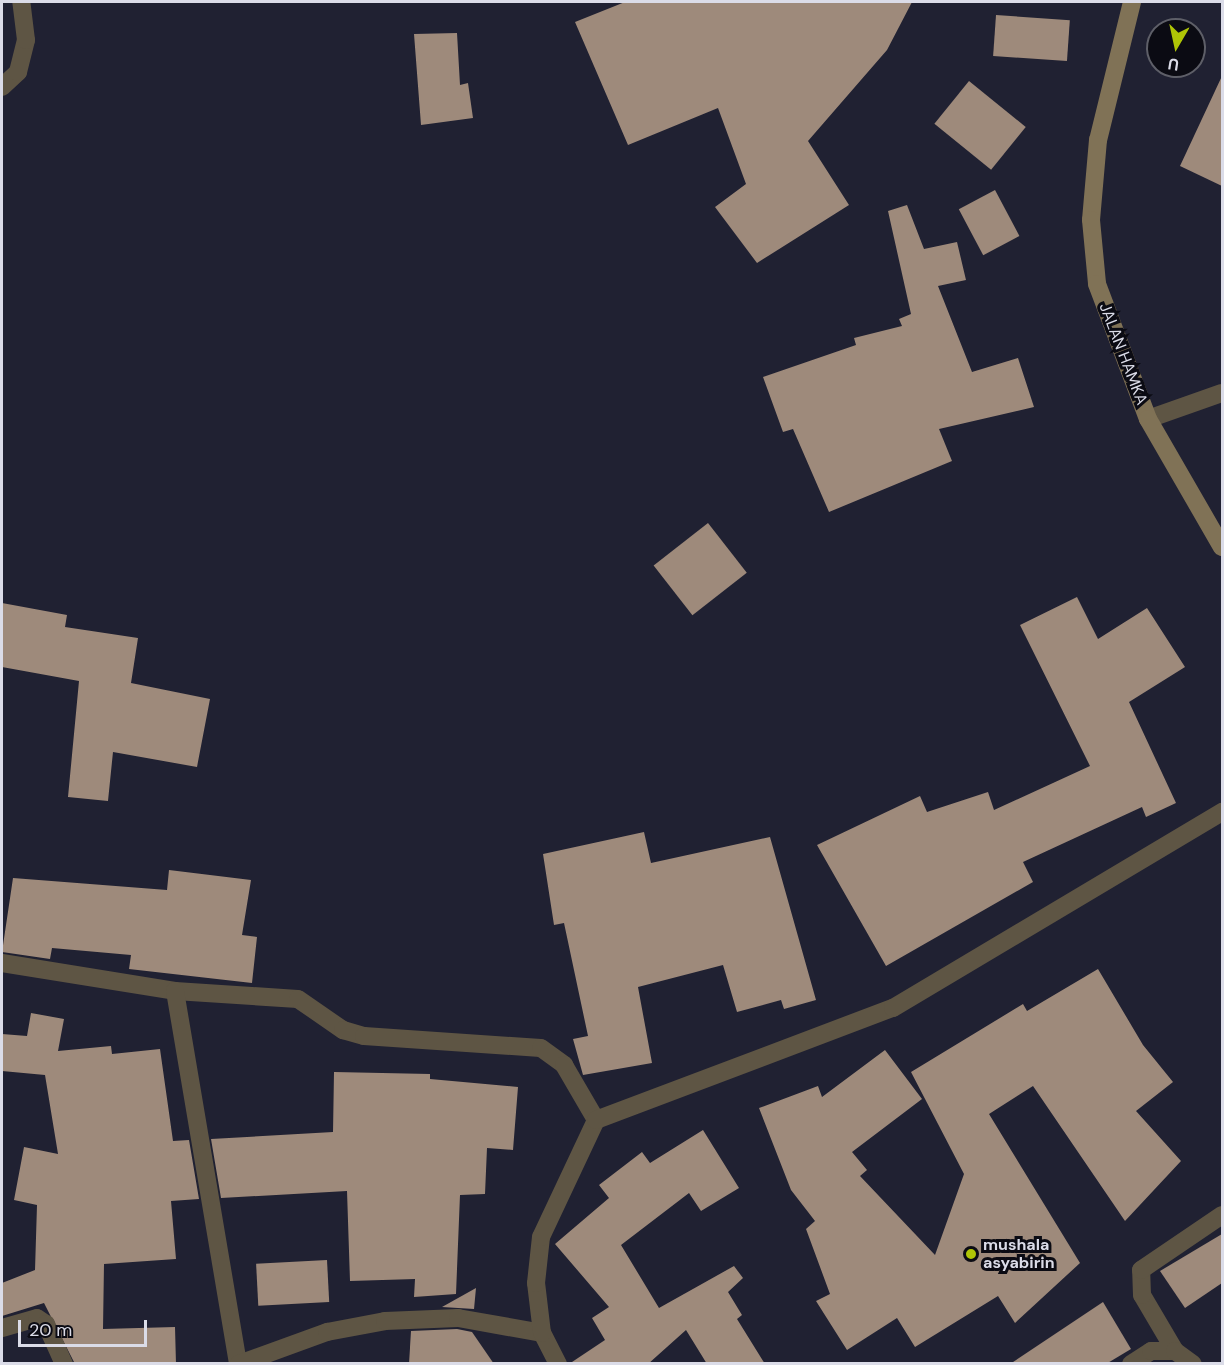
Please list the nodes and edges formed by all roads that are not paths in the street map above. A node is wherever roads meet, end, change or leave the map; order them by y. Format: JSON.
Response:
{"nodes":[{"id":1,"x":21,"y":2,"type":"edge"},
{"id":2,"x":1132,"y":2,"type":"edge"},
{"id":3,"x":2,"y":87,"type":"edge"},
{"id":4,"x":1222,"y":393,"type":"edge"},
{"id":5,"x":1148,"y":419,"type":"junction"},
{"id":6,"x":1222,"y":547,"type":"edge"},
{"id":7,"x":1222,"y":812,"type":"edge"},
{"id":8,"x":2,"y":963,"type":"edge"},
{"id":9,"x":175,"y":991,"type":"junction"},
{"id":10,"x":596,"y":1120,"type":"junction"},
{"id":11,"x":1222,"y":1215,"type":"edge"},
{"id":12,"x":2,"y":1328,"type":"edge"},
{"id":13,"x":542,"y":1333,"type":"junction"},
{"id":14,"x":1175,"y":1351,"type":"junction"},
{"id":15,"x":64,"y":1364,"type":"edge"},
{"id":16,"x":239,"y":1364,"type":"edge"},
{"id":17,"x":558,"y":1364,"type":"edge"},
{"id":18,"x":1131,"y":1364,"type":"edge"},
{"id":19,"x":1193,"y":1364,"type":"edge"}],
"edges":[{"from":1,"to":3,"type":"street"},
{"from":2,"to":5,"type":"street","name":"JALAN HAMKA"},
{"from":4,"to":5,"type":"street"},
{"from":5,"to":6,"type":"street","name":"JALAN HAMKA"},
{"from":7,"to":10,"type":"street"},
{"from":8,"to":9,"type":"street"},
{"from":9,"to":10,"type":"street"},
{"from":9,"to":16,"type":"street"},
{"from":10,"to":13,"type":"street"},
{"from":11,"to":14,"type":"street"},
{"from":12,"to":15,"type":"street"},
{"from":13,"to":16,"type":"street"},
{"from":13,"to":17,"type":"street"},
{"from":14,"to":18,"type":"street"},
{"from":14,"to":19,"type":"street"}]}
